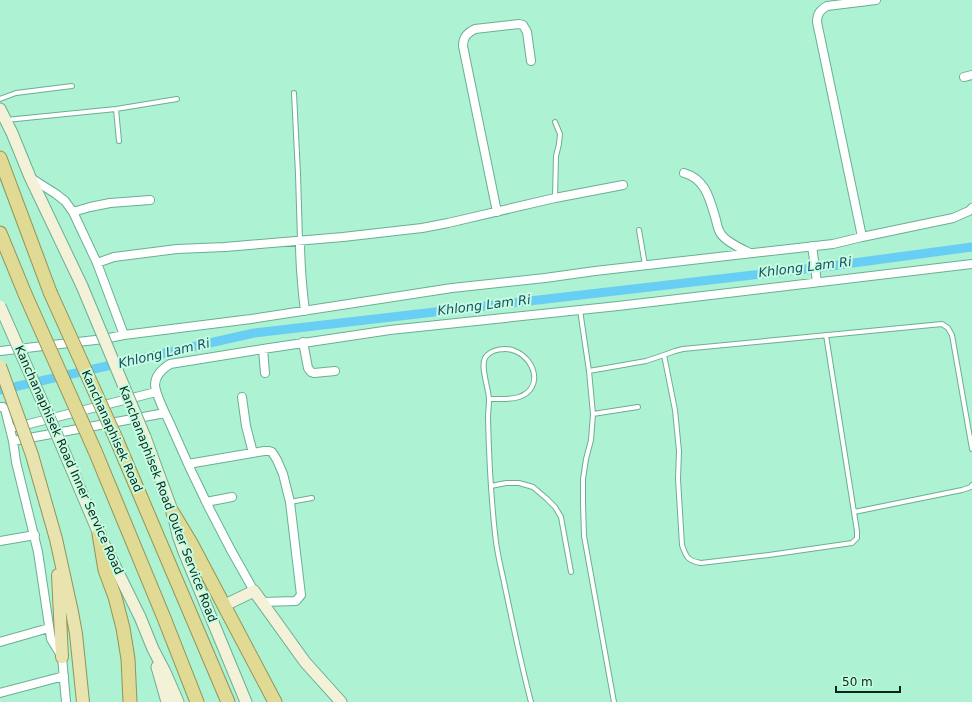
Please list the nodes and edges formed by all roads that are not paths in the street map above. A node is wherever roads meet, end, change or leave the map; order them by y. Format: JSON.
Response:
{"nodes":[{"id":1,"x":876,"y":0,"type":"edge"},
{"id":2,"x":531,"y":61,"type":"dead end"},
{"id":3,"x":72,"y":86,"type":"dead end"},
{"id":4,"x":294,"y":93,"type":"dead end"},
{"id":5,"x":0,"y":99,"type":"edge"},
{"id":6,"x":177,"y":99,"type":"dead end"},
{"id":7,"x":0,"y":109,"type":"edge"},
{"id":8,"x":116,"y":109,"type":"junction"},
{"id":9,"x":6,"y":120,"type":"junction"},
{"id":10,"x":555,"y":122,"type":"dead end"},
{"id":11,"x":118,"y":141,"type":"dead end"},
{"id":12,"x":0,"y":158,"type":"edge"},
{"id":13,"x":684,"y":173,"type":"dead end"},
{"id":14,"x":30,"y":177,"type":"junction"},
{"id":15,"x":623,"y":185,"type":"dead end"},
{"id":16,"x":555,"y":198,"type":"junction"},
{"id":17,"x":150,"y":200,"type":"dead end"},
{"id":18,"x":972,"y":208,"type":"edge"},
{"id":19,"x":73,"y":212,"type":"junction"},
{"id":20,"x":497,"y":212,"type":"junction"},
{"id":21,"x":639,"y":230,"type":"dead end"},
{"id":22,"x":0,"y":233,"type":"edge"},
{"id":23,"x":862,"y":237,"type":"junction"},
{"id":24,"x":300,"y":240,"type":"junction"},
{"id":25,"x":813,"y":250,"type":"junction"},
{"id":26,"x":750,"y":253,"type":"junction"},
{"id":27,"x":97,"y":263,"type":"junction"},
{"id":28,"x":972,"y":264,"type":"edge"},
{"id":29,"x":645,"y":266,"type":"junction"},
{"id":30,"x":817,"y":280,"type":"junction"},
{"id":31,"x":0,"y":306,"type":"edge"},
{"id":32,"x":580,"y":310,"type":"junction"},
{"id":33,"x":306,"y":311,"type":"junction"},
{"id":34,"x":127,"y":334,"type":"junction"},
{"id":35,"x":826,"y":335,"type":"junction"},
{"id":36,"x":303,"y":342,"type":"junction"},
{"id":37,"x":263,"y":349,"type":"junction"},
{"id":38,"x":0,"y":351,"type":"edge"},
{"id":39,"x":664,"y":355,"type":"junction"},
{"id":40,"x":0,"y":366,"type":"edge"},
{"id":41,"x":589,"y":370,"type":"junction"},
{"id":42,"x":335,"y":371,"type":"dead end"},
{"id":43,"x":265,"y":373,"type":"dead end"},
{"id":44,"x":156,"y":392,"type":"junction"},
{"id":45,"x":242,"y":397,"type":"dead end"},
{"id":46,"x":489,"y":399,"type":"junction"},
{"id":47,"x":0,"y":407,"type":"edge"},
{"id":48,"x":638,"y":407,"type":"dead end"},
{"id":49,"x":165,"y":412,"type":"junction"},
{"id":50,"x":593,"y":414,"type":"junction"},
{"id":51,"x":11,"y":428,"type":"junction"},
{"id":52,"x":13,"y":440,"type":"junction"},
{"id":53,"x":972,"y":449,"type":"edge"},
{"id":54,"x":253,"y":452,"type":"junction"},
{"id":55,"x":188,"y":464,"type":"junction"},
{"id":56,"x":972,"y":485,"type":"edge"},
{"id":57,"x":491,"y":486,"type":"junction"},
{"id":58,"x":232,"y":497,"type":"dead end"},
{"id":59,"x":312,"y":498,"type":"dead end"},
{"id":60,"x":206,"y":502,"type":"junction"},
{"id":61,"x":290,"y":502,"type":"junction"},
{"id":62,"x":854,"y":512,"type":"junction"},
{"id":63,"x":173,"y":513,"type":"junction"},
{"id":64,"x":99,"y":534,"type":"junction"},
{"id":65,"x":35,"y":535,"type":"junction"},
{"id":66,"x":56,"y":539,"type":"junction"},
{"id":67,"x":0,"y":541,"type":"edge"},
{"id":68,"x":571,"y":572,"type":"dead end"},
{"id":69,"x":254,"y":591,"type":"junction"},
{"id":70,"x":261,"y":602,"type":"junction"},
{"id":71,"x":225,"y":605,"type":"junction"},
{"id":72,"x":49,"y":628,"type":"junction"},
{"id":73,"x":0,"y":642,"type":"edge"},
{"id":74,"x":154,"y":649,"type":"junction"},
{"id":75,"x":62,"y":657,"type":"junction"},
{"id":76,"x":64,"y":676,"type":"junction"},
{"id":77,"x":0,"y":693,"type":"edge"},
{"id":78,"x":66,"y":702,"type":"edge"},
{"id":79,"x":83,"y":702,"type":"edge"},
{"id":80,"x":130,"y":702,"type":"edge"},
{"id":81,"x":167,"y":702,"type":"edge"},
{"id":82,"x":178,"y":702,"type":"edge"},
{"id":83,"x":197,"y":702,"type":"edge"},
{"id":84,"x":228,"y":702,"type":"edge"},
{"id":85,"x":246,"y":702,"type":"edge"},
{"id":86,"x":275,"y":702,"type":"edge"},
{"id":87,"x":341,"y":702,"type":"edge"},
{"id":88,"x":531,"y":702,"type":"edge"},
{"id":89,"x":614,"y":702,"type":"edge"}],
"edges":[{"from":1,"to":23,"type":"street"},
{"from":2,"to":20,"type":"street"},
{"from":3,"to":5,"type":"lane"},
{"from":4,"to":24,"type":"lane"},
{"from":6,"to":8,"type":"lane"},
{"from":7,"to":9,"type":"main road","name":"Kanchanaphisek Road Outer Service Road"},
{"from":8,"to":9,"type":"lane"},
{"from":8,"to":11,"type":"lane"},
{"from":9,"to":14,"type":"main road","name":"Kanchanaphisek Road Outer Service Road"},
{"from":10,"to":16,"type":"lane"},
{"from":12,"to":84,"type":"highway","name":"Kanchanaphisek Road","bridge":true},
{"from":13,"to":26,"type":"street"},
{"from":14,"to":19,"type":"street"},
{"from":14,"to":63,"type":"main road","name":"Kanchanaphisek Road Outer Service Road","bridge":true},
{"from":15,"to":16,"type":"street"},
{"from":16,"to":20,"type":"street"},
{"from":17,"to":19,"type":"street"},
{"from":18,"to":23,"type":"street"},
{"from":19,"to":27,"type":"street"},
{"from":20,"to":24,"type":"street"},
{"from":21,"to":29,"type":"lane"},
{"from":22,"to":83,"type":"highway","name":"Kanchanaphisek Road","bridge":true},
{"from":23,"to":25,"type":"street"},
{"from":24,"to":27,"type":"street"},
{"from":24,"to":33,"type":"street"},
{"from":25,"to":26,"type":"street"},
{"from":25,"to":30,"type":"street"},
{"from":26,"to":29,"type":"street"},
{"from":27,"to":34,"type":"street"},
{"from":28,"to":30,"type":"street"},
{"from":29,"to":33,"type":"street"},
{"from":30,"to":32,"type":"street"},
{"from":31,"to":64,"type":"main road","name":"Kanchanaphisek Road Inner Service Road","bridge":true},
{"from":32,"to":36,"type":"street"},
{"from":32,"to":41,"type":"lane"},
{"from":33,"to":34,"type":"street"},
{"from":34,"to":38,"type":"street"},
{"from":35,"to":39,"type":"lane"},
{"from":35,"to":53,"type":"lane"},
{"from":35,"to":62,"type":"lane"},
{"from":36,"to":37,"type":"street"},
{"from":36,"to":42,"type":"street"},
{"from":37,"to":43,"type":"street"},
{"from":37,"to":44,"type":"street"},
{"from":39,"to":41,"type":"lane"},
{"from":39,"to":62,"type":"lane"},
{"from":40,"to":66,"type":"main road","bridge":true},
{"from":41,"to":50,"type":"lane"},
{"from":44,"to":49,"type":"street"},
{"from":44,"to":51,"type":"street"},
{"from":45,"to":54,"type":"street"},
{"from":46,"to":46,"type":"lane"},
{"from":46,"to":57,"type":"lane"},
{"from":47,"to":51,"type":"street"},
{"from":48,"to":50,"type":"lane"},
{"from":49,"to":52,"type":"street"},
{"from":49,"to":55,"type":"street"},
{"from":50,"to":89,"type":"lane"},
{"from":51,"to":52,"type":"street"},
{"from":52,"to":65,"type":"street"},
{"from":54,"to":55,"type":"street"},
{"from":54,"to":61,"type":"street"},
{"from":55,"to":60,"type":"street"},
{"from":56,"to":62,"type":"lane"},
{"from":57,"to":68,"type":"lane"},
{"from":57,"to":88,"type":"lane"},
{"from":58,"to":60,"type":"street"},
{"from":59,"to":61,"type":"lane"},
{"from":60,"to":69,"type":"street"},
{"from":61,"to":70,"type":"street"},
{"from":63,"to":71,"type":"highway"},
{"from":63,"to":85,"type":"main road","name":"Kanchanaphisek Road Outer Service Road"},
{"from":64,"to":74,"type":"main road","name":"Kanchanaphisek Road Inner Service Road"},
{"from":64,"to":80,"type":"highway"},
{"from":65,"to":67,"type":"street"},
{"from":65,"to":72,"type":"street"},
{"from":66,"to":75,"type":"main road"},
{"from":66,"to":79,"type":"main road"},
{"from":69,"to":70,"type":"main road"},
{"from":69,"to":71,"type":"main road"},
{"from":70,"to":87,"type":"main road"},
{"from":71,"to":86,"type":"highway"},
{"from":72,"to":73,"type":"street"},
{"from":72,"to":75,"type":"street"},
{"from":74,"to":81,"type":"main road"},
{"from":74,"to":82,"type":"main road","name":"Kanchanaphisek Road Inner Service Road"},
{"from":75,"to":76,"type":"street"},
{"from":76,"to":77,"type":"street"},
{"from":76,"to":78,"type":"street"}]}
